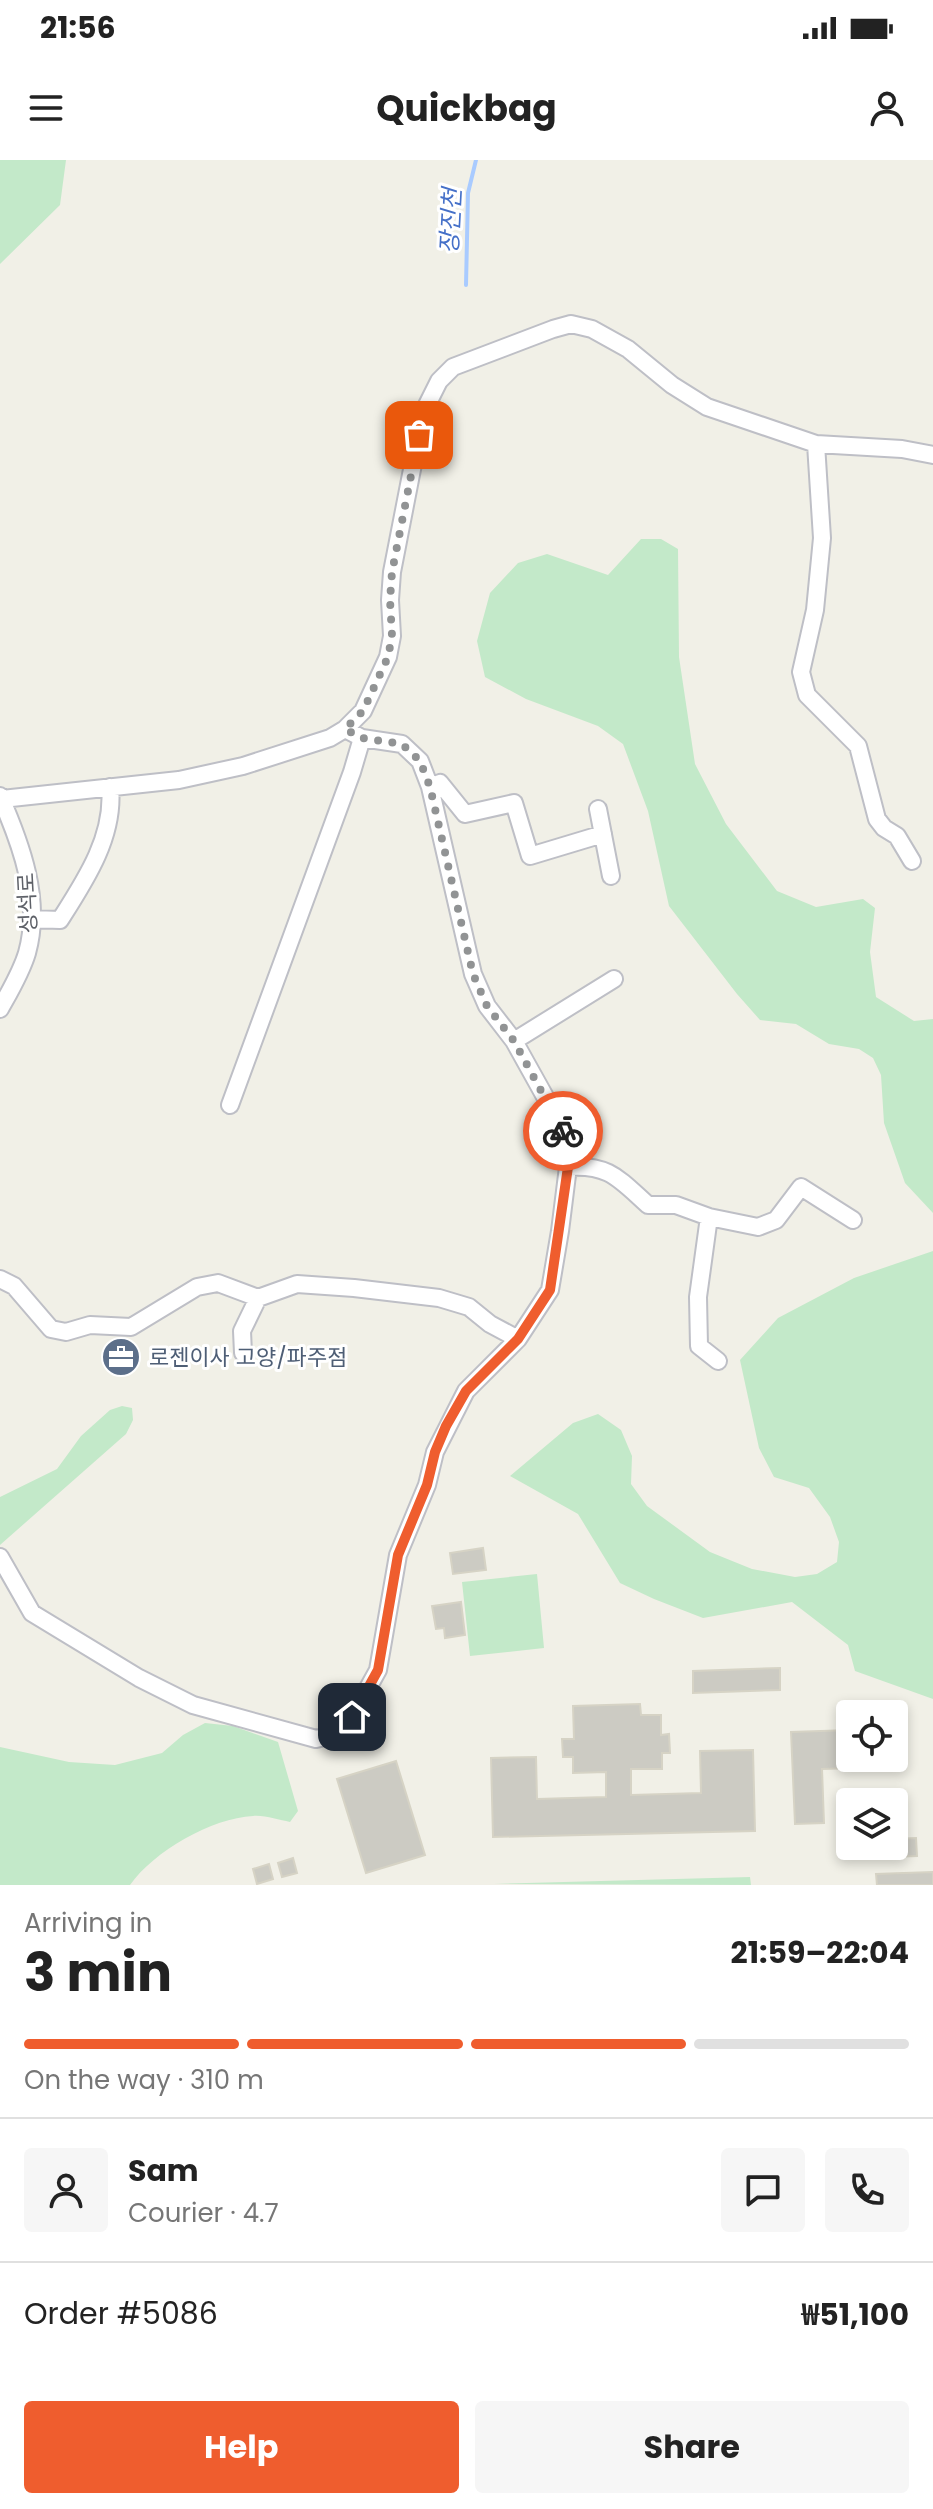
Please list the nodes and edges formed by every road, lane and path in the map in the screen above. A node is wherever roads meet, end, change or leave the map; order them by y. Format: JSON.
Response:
{"nodes":[{"id":1,"x":816,"y":444,"type":"junction"},
{"id":2,"x":933,"y":455,"type":"edge"},
{"id":3,"x":345,"y":729,"type":"junction"},
{"id":4,"x":362,"y":738,"type":"junction"},
{"id":5,"x":110,"y":787,"type":"junction"},
{"id":6,"x":430,"y":787,"type":"junction"},
{"id":7,"x":1,"y":798,"type":"edge"},
{"id":8,"x":598,"y":809,"type":"dead end"},
{"id":9,"x":603,"y":834,"type":"junction"},
{"id":10,"x":912,"y":861,"type":"dead end"},
{"id":11,"x":611,"y":876,"type":"dead end"},
{"id":12,"x":32,"y":919,"type":"junction"},
{"id":13,"x":614,"y":979,"type":"dead end"},
{"id":14,"x":0,"y":1009,"type":"edge"},
{"id":15,"x":514,"y":1041,"type":"junction"},
{"id":16,"x":230,"y":1105,"type":"dead end"},
{"id":17,"x":568,"y":1167,"type":"junction"},
{"id":18,"x":709,"y":1217,"type":"junction"},
{"id":19,"x":853,"y":1220,"type":"dead end"},
{"id":20,"x":0,"y":1279,"type":"edge"},
{"id":21,"x":258,"y":1298,"type":"junction"},
{"id":22,"x":518,"y":1339,"type":"junction"},
{"id":23,"x":243,"y":1353,"type":"dead end"},
{"id":24,"x":718,"y":1361,"type":"dead end"},
{"id":25,"x":0,"y":1557,"type":"edge"}],
"edges":[{"from":1,"to":2,"type":"street"},
{"from":1,"to":3,"type":"street"},
{"from":1,"to":10,"type":"street"},
{"from":3,"to":4,"type":"street"},
{"from":3,"to":5,"type":"street"},
{"from":4,"to":6,"type":"street"},
{"from":4,"to":16,"type":"street"},
{"from":5,"to":7,"type":"street"},
{"from":5,"to":12,"type":"street"},
{"from":6,"to":9,"type":"street"},
{"from":6,"to":15,"type":"street"},
{"from":7,"to":12,"type":"street","name":"성석로"},
{"from":8,"to":9,"type":"street"},
{"from":9,"to":11,"type":"street"},
{"from":12,"to":14,"type":"street","name":"성석로"},
{"from":13,"to":15,"type":"street"},
{"from":15,"to":17,"type":"street"},
{"from":17,"to":18,"type":"street"},
{"from":17,"to":22,"type":"street"},
{"from":18,"to":19,"type":"street"},
{"from":18,"to":24,"type":"street"},
{"from":20,"to":21,"type":"street"},
{"from":21,"to":22,"type":"street"},
{"from":21,"to":23,"type":"street"},
{"from":22,"to":25,"type":"street"}]}
